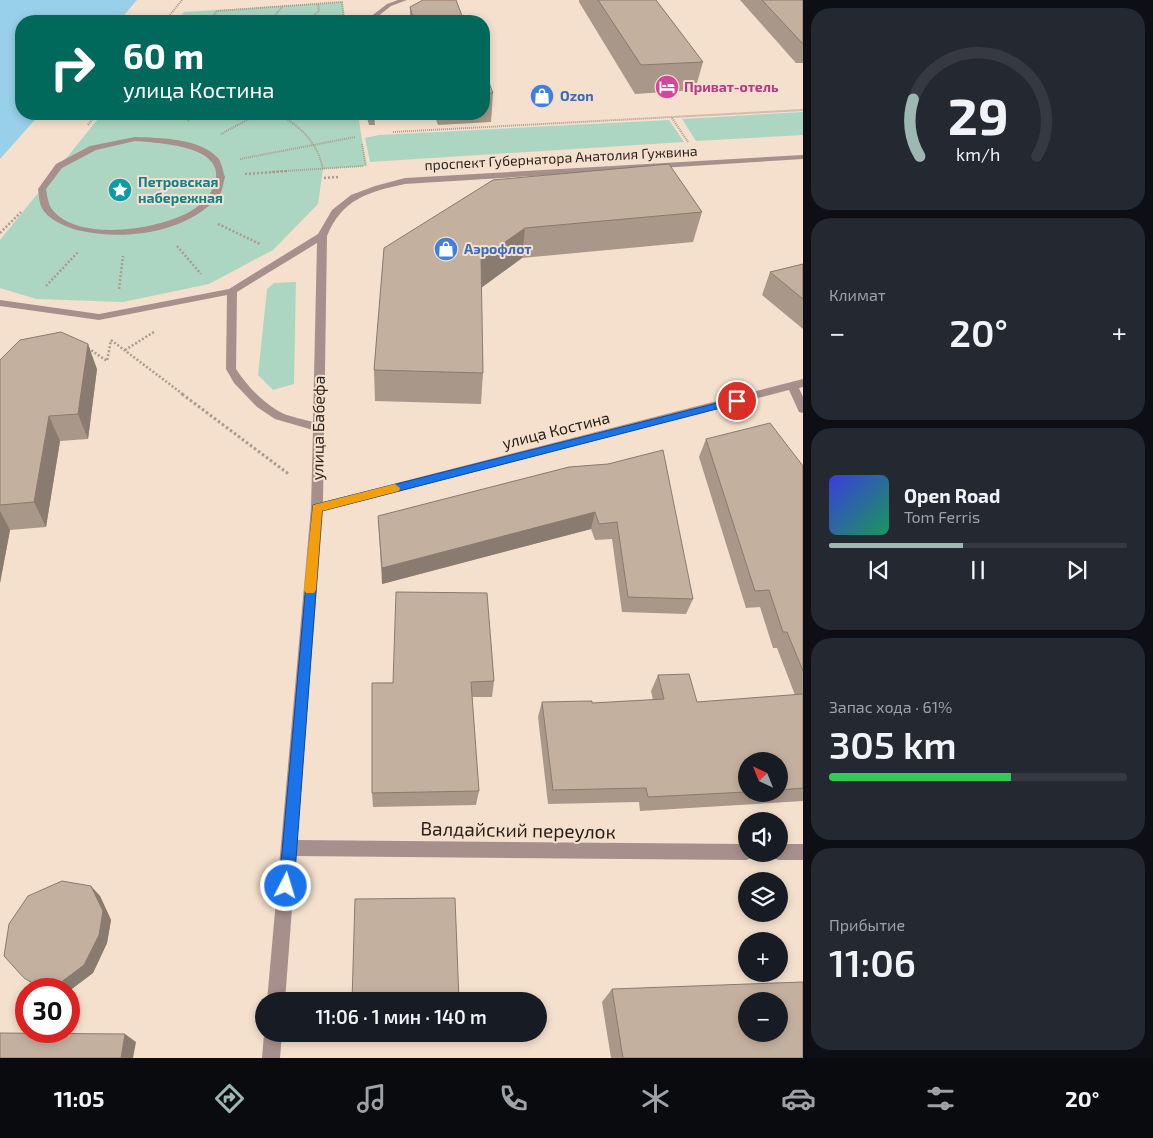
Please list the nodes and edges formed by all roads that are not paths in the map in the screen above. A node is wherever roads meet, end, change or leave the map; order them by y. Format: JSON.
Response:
{"nodes":[{"id":1,"x":404,"y":0,"type":"edge"},
{"id":2,"x":376,"y":15,"type":"edge"},
{"id":3,"x":371,"y":120,"type":"edge"},
{"id":4,"x":372,"y":123,"type":"dead end"},
{"id":5,"x":803,"y":157,"type":"edge"},
{"id":6,"x":330,"y":216,"type":"joint"},
{"id":7,"x":126,"y":233,"type":"joint"},
{"id":8,"x":322,"y":236,"type":"junction"},
{"id":9,"x":232,"y":292,"type":"junction"},
{"id":10,"x":0,"y":303,"type":"edge"},
{"id":11,"x":798,"y":385,"type":"edge"},
{"id":12,"x":803,"y":409,"type":"edge"},
{"id":13,"x":318,"y":427,"type":"junction"},
{"id":14,"x":317,"y":502,"type":"junction"},
{"id":15,"x":290,"y":848,"type":"junction"},
{"id":16,"x":738,"y":852,"type":"edge"},
{"id":17,"x":788,"y":852,"type":"edge"},
{"id":18,"x":803,"y":852,"type":"edge"},
{"id":19,"x":277,"y":992,"type":"edge"},
{"id":20,"x":272,"y":1042,"type":"edge"},
{"id":21,"x":271,"y":1058,"type":"edge"}],
"edges":[{"from":1,"to":2,"type":"street"},
{"from":3,"to":4,"type":"street"},
{"from":5,"to":6,"type":"street","name":"проспект Губернатора Анатолия Гужвина"},
{"from":6,"to":8,"type":"street","name":"улица Бабефа"},
{"from":7,"to":7,"type":"street"},
{"from":8,"to":9,"type":"street"},
{"from":8,"to":13,"type":"street","name":"улица Бабефа"},
{"from":9,"to":10,"type":"street"},
{"from":9,"to":13,"type":"street"},
{"from":11,"to":12,"type":"street"},
{"from":11,"to":14,"type":"street","name":"улица Костина"},
{"from":13,"to":14,"type":"street","name":"улица Бабефа"},
{"from":14,"to":15,"type":"street","name":"улица Бабефа"},
{"from":15,"to":16,"type":"street","name":"Валдайский переулок"},
{"from":15,"to":19,"type":"street","name":"улица Бабефа"},
{"from":17,"to":18,"type":"street"},
{"from":20,"to":21,"type":"street"}]}
